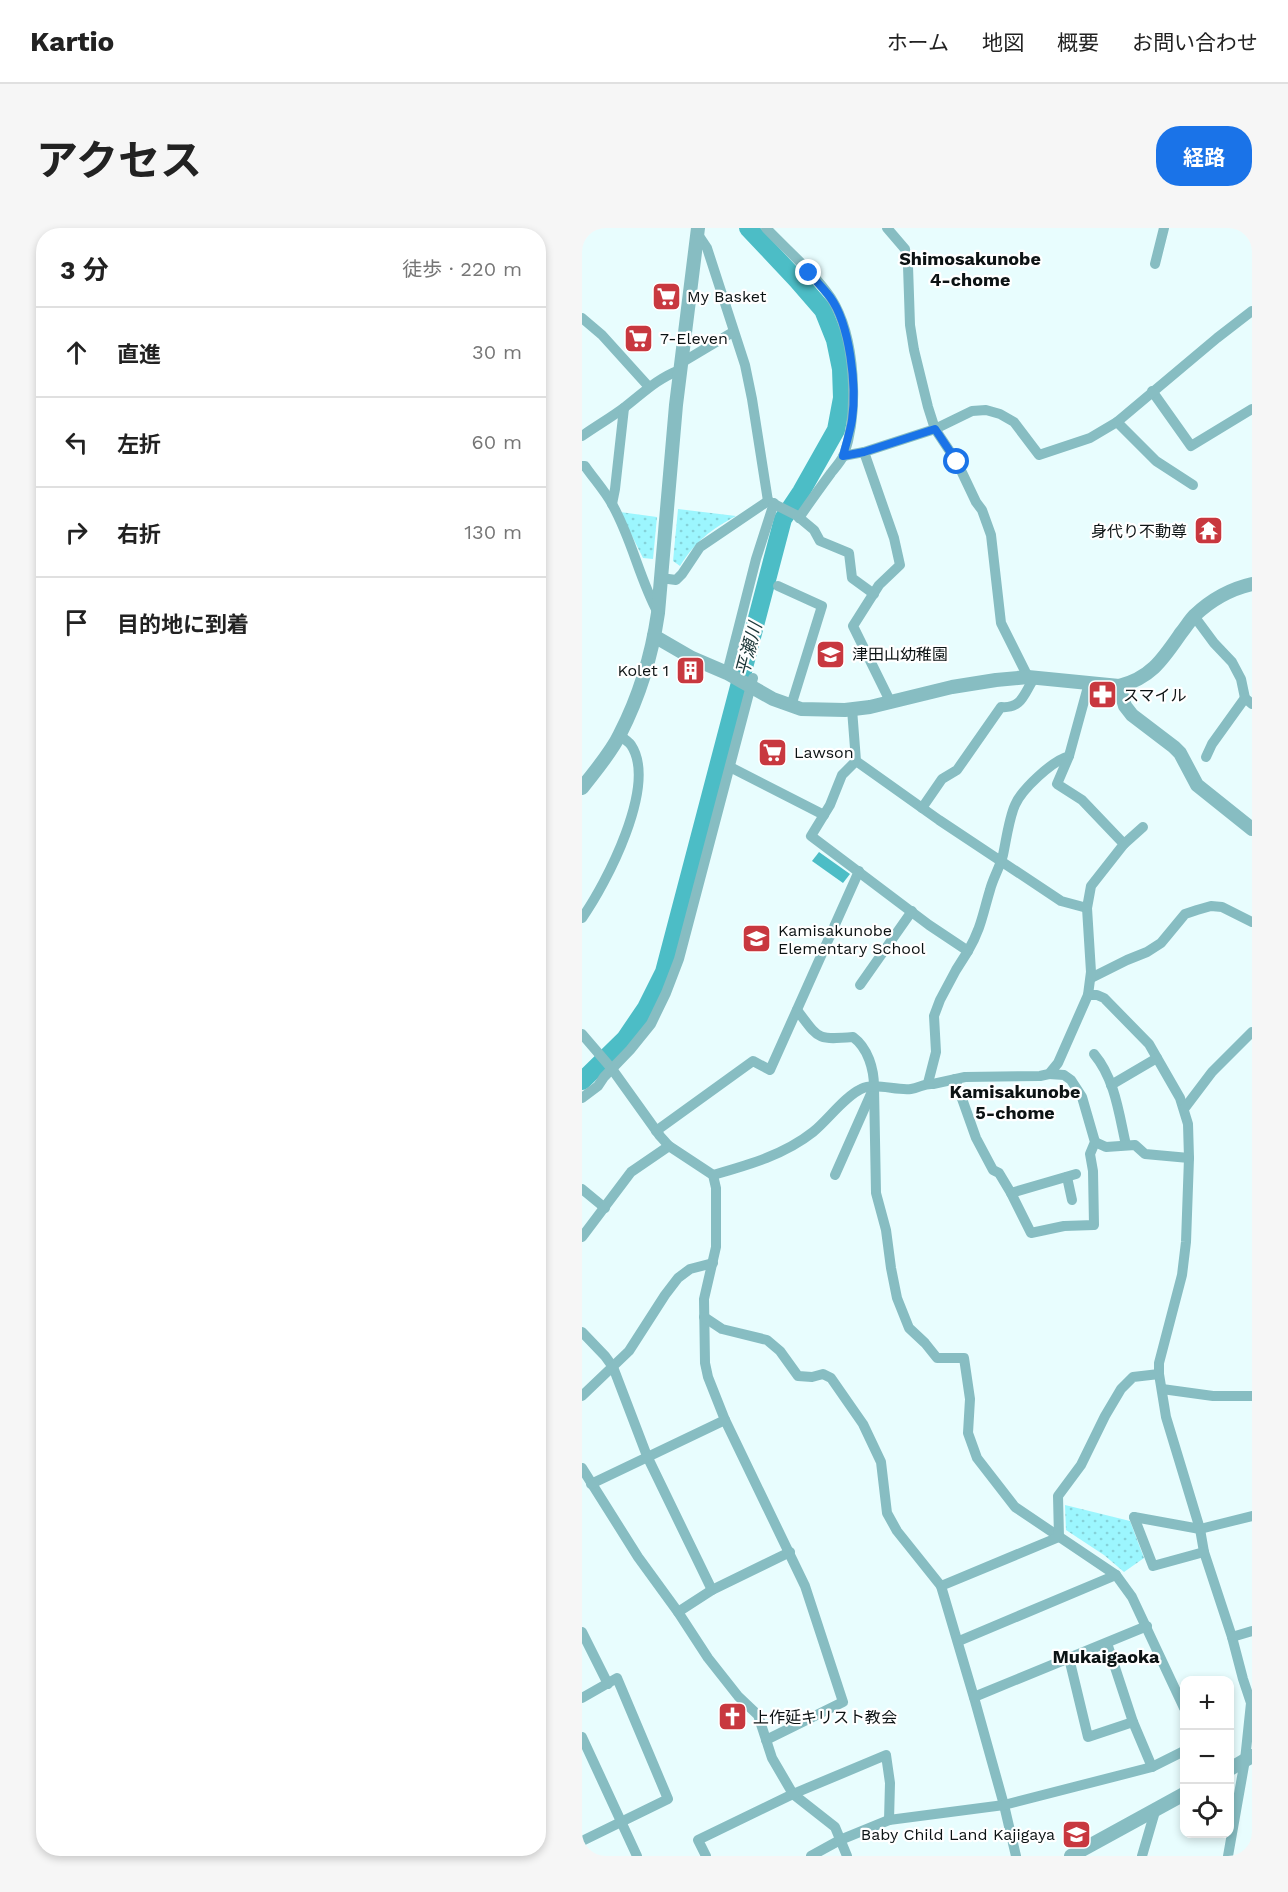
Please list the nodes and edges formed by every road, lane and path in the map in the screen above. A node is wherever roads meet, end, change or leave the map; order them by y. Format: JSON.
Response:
{"nodes":[{"id":1,"x":766,"y":228,"type":"edge"},
{"id":2,"x":887,"y":228,"type":"edge"},
{"id":3,"x":1164,"y":228,"type":"edge"},
{"id":4,"x":697,"y":231,"type":"edge"},
{"id":5,"x":1155,"y":264,"type":"dead end"},
{"id":6,"x":1252,"y":312,"type":"edge"},
{"id":7,"x":582,"y":318,"type":"edge"},
{"id":8,"x":733,"y":332,"type":"junction"},
{"id":9,"x":680,"y":366,"type":"junction"},
{"id":10,"x":649,"y":387,"type":"junction"},
{"id":11,"x":1152,"y":391,"type":"junction"},
{"id":12,"x":624,"y":408,"type":"junction"},
{"id":13,"x":1252,"y":409,"type":"edge"},
{"id":14,"x":1117,"y":422,"type":"junction"},
{"id":15,"x":935,"y":429,"type":"junction"},
{"id":16,"x":582,"y":436,"type":"edge"},
{"id":17,"x":864,"y":452,"type":"junction"},
{"id":18,"x":843,"y":456,"type":"junction"},
{"id":19,"x":582,"y":466,"type":"edge"},
{"id":20,"x":1192,"y":485,"type":"dead end"},
{"id":21,"x":773,"y":503,"type":"junction"},
{"id":22,"x":612,"y":504,"type":"junction"},
{"id":23,"x":798,"y":517,"type":"junction"},
{"id":24,"x":661,"y":578,"type":"junction"},
{"id":25,"x":1252,"y":584,"type":"edge"},
{"id":26,"x":778,"y":586,"type":"dead end"},
{"id":27,"x":874,"y":594,"type":"junction"},
{"id":28,"x":658,"y":613,"type":"junction"},
{"id":29,"x":1194,"y":616,"type":"junction"},
{"id":30,"x":654,"y":636,"type":"junction"},
{"id":31,"x":728,"y":674,"type":"junction"},
{"id":32,"x":1031,"y":677,"type":"junction"},
{"id":33,"x":751,"y":683,"type":"junction"},
{"id":34,"x":1089,"y":683,"type":"junction"},
{"id":35,"x":1119,"y":686,"type":"junction"},
{"id":36,"x":890,"y":701,"type":"junction"},
{"id":37,"x":1249,"y":701,"type":"edge"},
{"id":38,"x":791,"y":706,"type":"junction"},
{"id":39,"x":852,"y":709,"type":"junction"},
{"id":40,"x":620,"y":736,"type":"junction"},
{"id":41,"x":1069,"y":756,"type":"junction"},
{"id":42,"x":1206,"y":758,"type":"dead end"},
{"id":43,"x":856,"y":760,"type":"junction"},
{"id":44,"x":729,"y":767,"type":"junction"},
{"id":45,"x":582,"y":788,"type":"edge"},
{"id":46,"x":922,"y":808,"type":"junction"},
{"id":47,"x":824,"y":815,"type":"junction"},
{"id":48,"x":1143,"y":827,"type":"dead end"},
{"id":49,"x":1252,"y":829,"type":"edge"},
{"id":50,"x":1124,"y":844,"type":"junction"},
{"id":51,"x":1001,"y":862,"type":"junction"},
{"id":52,"x":859,"y":871,"type":"junction"},
{"id":53,"x":1087,"y":908,"type":"junction"},
{"id":54,"x":912,"y":911,"type":"junction"},
{"id":55,"x":582,"y":918,"type":"edge"},
{"id":56,"x":1252,"y":922,"type":"edge"},
{"id":57,"x":968,"y":951,"type":"junction"},
{"id":58,"x":1091,"y":978,"type":"junction"},
{"id":59,"x":860,"y":985,"type":"dead end"},
{"id":60,"x":1088,"y":995,"type":"junction"},
{"id":61,"x":797,"y":1010,"type":"junction"},
{"id":62,"x":1252,"y":1032,"type":"edge"},
{"id":63,"x":582,"y":1034,"type":"edge"},
{"id":64,"x":1094,"y":1054,"type":"dead end"},
{"id":65,"x":1157,"y":1058,"type":"junction"},
{"id":66,"x":611,"y":1067,"type":"junction"},
{"id":67,"x":1049,"y":1074,"type":"junction"},
{"id":68,"x":955,"y":1079,"type":"junction"},
{"id":69,"x":928,"y":1083,"type":"junction"},
{"id":70,"x":1111,"y":1085,"type":"junction"},
{"id":71,"x":874,"y":1087,"type":"junction"},
{"id":72,"x":582,"y":1098,"type":"edge"},
{"id":73,"x":1184,"y":1109,"type":"junction"},
{"id":74,"x":656,"y":1131,"type":"junction"},
{"id":75,"x":1095,"y":1142,"type":"junction"},
{"id":76,"x":1126,"y":1145,"type":"junction"},
{"id":77,"x":669,"y":1146,"type":"junction"},
{"id":78,"x":1189,"y":1158,"type":"junction"},
{"id":79,"x":712,"y":1175,"type":"junction"},
{"id":80,"x":835,"y":1175,"type":"dead end"},
{"id":81,"x":582,"y":1189,"type":"edge"},
{"id":82,"x":1011,"y":1193,"type":"junction"},
{"id":83,"x":1072,"y":1200,"type":"dead end"},
{"id":84,"x":605,"y":1208,"type":"junction"},
{"id":85,"x":582,"y":1237,"type":"edge"},
{"id":86,"x":712,"y":1263,"type":"junction"},
{"id":87,"x":704,"y":1317,"type":"junction"},
{"id":88,"x":582,"y":1332,"type":"edge"},
{"id":89,"x":613,"y":1368,"type":"junction"},
{"id":90,"x":1159,"y":1374,"type":"junction"},
{"id":91,"x":1162,"y":1389,"type":"junction"},
{"id":92,"x":582,"y":1396,"type":"edge"},
{"id":93,"x":1252,"y":1396,"type":"edge"},
{"id":94,"x":725,"y":1420,"type":"junction"},
{"id":95,"x":647,"y":1456,"type":"junction"},
{"id":96,"x":582,"y":1468,"type":"edge"},
{"id":97,"x":591,"y":1484,"type":"junction"},
{"id":98,"x":1252,"y":1516,"type":"edge"},
{"id":99,"x":1200,"y":1529,"type":"junction"},
{"id":100,"x":1059,"y":1537,"type":"junction"},
{"id":101,"x":790,"y":1552,"type":"junction"},
{"id":102,"x":1204,"y":1552,"type":"junction"},
{"id":103,"x":1116,"y":1575,"type":"junction"},
{"id":104,"x":941,"y":1586,"type":"junction"},
{"id":105,"x":712,"y":1590,"type":"junction"},
{"id":106,"x":678,"y":1612,"type":"junction"},
{"id":107,"x":1147,"y":1626,"type":"junction"},
{"id":108,"x":1252,"y":1631,"type":"edge"},
{"id":109,"x":582,"y":1632,"type":"edge"},
{"id":110,"x":1232,"y":1637,"type":"junction"},
{"id":111,"x":959,"y":1641,"type":"junction"},
{"id":112,"x":1107,"y":1643,"type":"junction"},
{"id":113,"x":1069,"y":1658,"type":"junction"},
{"id":114,"x":608,"y":1684,"type":"junction"},
{"id":115,"x":974,"y":1697,"type":"junction"},
{"id":116,"x":1180,"y":1697,"type":"edge"},
{"id":117,"x":582,"y":1698,"type":"edge"},
{"id":118,"x":1133,"y":1722,"type":"junction"},
{"id":119,"x":582,"y":1737,"type":"edge"},
{"id":120,"x":766,"y":1740,"type":"junction"},
{"id":121,"x":1180,"y":1753,"type":"edge"},
{"id":122,"x":1249,"y":1758,"type":"edge"},
{"id":123,"x":1152,"y":1767,"type":"junction"},
{"id":124,"x":1234,"y":1767,"type":"edge"},
{"id":125,"x":794,"y":1794,"type":"junction"},
{"id":126,"x":1180,"y":1796,"type":"edge"},
{"id":127,"x":1004,"y":1805,"type":"junction"},
{"id":128,"x":1156,"y":1808,"type":"junction"},
{"id":129,"x":889,"y":1820,"type":"junction"},
{"id":130,"x":620,"y":1821,"type":"junction"},
{"id":131,"x":840,"y":1840,"type":"junction"},
{"id":132,"x":582,"y":1841,"type":"edge"},
{"id":133,"x":637,"y":1856,"type":"edge"},
{"id":134,"x":706,"y":1856,"type":"edge"},
{"id":135,"x":811,"y":1856,"type":"edge"},
{"id":136,"x":847,"y":1856,"type":"edge"},
{"id":137,"x":1016,"y":1856,"type":"edge"},
{"id":138,"x":1071,"y":1856,"type":"edge"},
{"id":139,"x":1142,"y":1856,"type":"edge"},
{"id":140,"x":1227,"y":1856,"type":"edge"}],
"edges":[{"from":1,"to":18,"type":"street"},
{"from":2,"to":15,"type":"street"},
{"from":3,"to":5,"type":"street"},
{"from":4,"to":8,"type":"street"},
{"from":4,"to":9,"type":"street"},
{"from":6,"to":11,"type":"street"},
{"from":7,"to":10,"type":"street"},
{"from":8,"to":9,"type":"street"},
{"from":8,"to":21,"type":"street"},
{"from":9,"to":10,"type":"street"},
{"from":9,"to":24,"type":"street"},
{"from":10,"to":12,"type":"street"},
{"from":11,"to":13,"type":"street"},
{"from":11,"to":14,"type":"street"},
{"from":12,"to":16,"type":"street"},
{"from":12,"to":22,"type":"street"},
{"from":14,"to":15,"type":"street"},
{"from":14,"to":20,"type":"street"},
{"from":15,"to":17,"type":"street"},
{"from":15,"to":32,"type":"street"},
{"from":17,"to":18,"type":"street"},
{"from":17,"to":27,"type":"street"},
{"from":18,"to":23,"type":"street"},
{"from":19,"to":22,"type":"street"},
{"from":21,"to":23,"type":"street"},
{"from":21,"to":24,"type":"street"},
{"from":21,"to":31,"type":"street"},
{"from":22,"to":28,"type":"street"},
{"from":23,"to":27,"type":"street"},
{"from":24,"to":28,"type":"street"},
{"from":25,"to":29,"type":"street"},
{"from":26,"to":38,"type":"street"},
{"from":27,"to":36,"type":"street"},
{"from":28,"to":30,"type":"street"},
{"from":29,"to":35,"type":"street"},
{"from":29,"to":37,"type":"street"},
{"from":30,"to":31,"type":"street"},
{"from":30,"to":40,"type":"street"},
{"from":31,"to":33,"type":"street"},
{"from":32,"to":34,"type":"street"},
{"from":32,"to":36,"type":"street"},
{"from":32,"to":46,"type":"street"},
{"from":33,"to":38,"type":"street"},
{"from":33,"to":44,"type":"street"},
{"from":34,"to":35,"type":"street"},
{"from":34,"to":41,"type":"street"},
{"from":35,"to":49,"type":"street"},
{"from":36,"to":39,"type":"street"},
{"from":37,"to":42,"type":"street"},
{"from":38,"to":39,"type":"street"},
{"from":39,"to":43,"type":"street"},
{"from":40,"to":45,"type":"street"},
{"from":40,"to":55,"type":"street"},
{"from":41,"to":50,"type":"street"},
{"from":41,"to":51,"type":"street"},
{"from":43,"to":46,"type":"street"},
{"from":43,"to":47,"type":"street"},
{"from":44,"to":47,"type":"street"},
{"from":44,"to":66,"type":"street"},
{"from":46,"to":51,"type":"street"},
{"from":47,"to":52,"type":"street"},
{"from":48,"to":50,"type":"street"},
{"from":50,"to":53,"type":"street"},
{"from":51,"to":53,"type":"street"},
{"from":51,"to":57,"type":"street"},
{"from":52,"to":54,"type":"street"},
{"from":52,"to":61,"type":"street"},
{"from":53,"to":58,"type":"street"},
{"from":54,"to":57,"type":"street"},
{"from":54,"to":59,"type":"street"},
{"from":56,"to":58,"type":"street"},
{"from":57,"to":69,"type":"street"},
{"from":58,"to":60,"type":"street"},
{"from":60,"to":65,"type":"street"},
{"from":60,"to":67,"type":"street"},
{"from":61,"to":71,"type":"street"},
{"from":61,"to":74,"type":"street"},
{"from":62,"to":73,"type":"street"},
{"from":63,"to":66,"type":"street"},
{"from":64,"to":70,"type":"street"},
{"from":65,"to":70,"type":"street"},
{"from":65,"to":73,"type":"street"},
{"from":66,"to":72,"type":"street"},
{"from":66,"to":74,"type":"street"},
{"from":67,"to":68,"type":"street"},
{"from":67,"to":75,"type":"street"},
{"from":68,"to":69,"type":"street"},
{"from":68,"to":82,"type":"street"},
{"from":69,"to":71,"type":"street"},
{"from":70,"to":76,"type":"street"},
{"from":71,"to":79,"type":"street"},
{"from":71,"to":80,"type":"street"},
{"from":71,"to":100,"type":"street"},
{"from":73,"to":78,"type":"street"},
{"from":74,"to":77,"type":"street"},
{"from":75,"to":76,"type":"street"},
{"from":75,"to":82,"type":"street"},
{"from":76,"to":78,"type":"street"},
{"from":77,"to":79,"type":"street"},
{"from":77,"to":84,"type":"street"},
{"from":78,"to":90,"type":"street"},
{"from":79,"to":86,"type":"street"},
{"from":81,"to":84,"type":"street"},
{"from":82,"to":83,"type":"street"},
{"from":84,"to":85,"type":"street"},
{"from":86,"to":87,"type":"street"},
{"from":86,"to":89,"type":"street"},
{"from":87,"to":94,"type":"street"},
{"from":87,"to":104,"type":"street"},
{"from":88,"to":89,"type":"street"},
{"from":89,"to":92,"type":"street"},
{"from":89,"to":95,"type":"street"},
{"from":90,"to":91,"type":"street"},
{"from":90,"to":100,"type":"street"},
{"from":91,"to":93,"type":"street"},
{"from":91,"to":99,"type":"street"},
{"from":94,"to":95,"type":"street"},
{"from":94,"to":101,"type":"street"},
{"from":95,"to":97,"type":"street"},
{"from":95,"to":105,"type":"street"},
{"from":96,"to":97,"type":"street"},
{"from":97,"to":106,"type":"street"},
{"from":98,"to":99,"type":"street"},
{"from":99,"to":102,"type":"street"},
{"from":99,"to":102,"type":"street"},
{"from":100,"to":103,"type":"street"},
{"from":100,"to":104,"type":"street"},
{"from":101,"to":105,"type":"street"},
{"from":101,"to":120,"type":"street"},
{"from":102,"to":110,"type":"street"},
{"from":103,"to":107,"type":"street"},
{"from":103,"to":111,"type":"street"},
{"from":104,"to":111,"type":"street"},
{"from":105,"to":106,"type":"street"},
{"from":106,"to":120,"type":"street"},
{"from":107,"to":112,"type":"street"},
{"from":107,"to":116,"type":"street"},
{"from":108,"to":110,"type":"street"},
{"from":109,"to":114,"type":"street"},
{"from":110,"to":122,"type":"street"},
{"from":111,"to":115,"type":"street"},
{"from":112,"to":113,"type":"street"},
{"from":112,"to":118,"type":"street"},
{"from":113,"to":115,"type":"street"},
{"from":113,"to":118,"type":"street"},
{"from":114,"to":117,"type":"street"},
{"from":114,"to":130,"type":"street"},
{"from":115,"to":127,"type":"street"},
{"from":118,"to":123,"type":"street"},
{"from":119,"to":130,"type":"street"},
{"from":120,"to":125,"type":"street"},
{"from":121,"to":123,"type":"street"},
{"from":122,"to":124,"type":"street"},
{"from":122,"to":140,"type":"street"},
{"from":123,"to":127,"type":"street"},
{"from":125,"to":129,"type":"street"},
{"from":125,"to":131,"type":"street"},
{"from":125,"to":134,"type":"street"},
{"from":126,"to":128,"type":"street"},
{"from":127,"to":129,"type":"street"},
{"from":127,"to":137,"type":"street"},
{"from":128,"to":138,"type":"street"},
{"from":128,"to":139,"type":"street"},
{"from":129,"to":131,"type":"street"},
{"from":130,"to":132,"type":"street"},
{"from":130,"to":133,"type":"street"},
{"from":131,"to":135,"type":"street"},
{"from":131,"to":136,"type":"street"}]}
